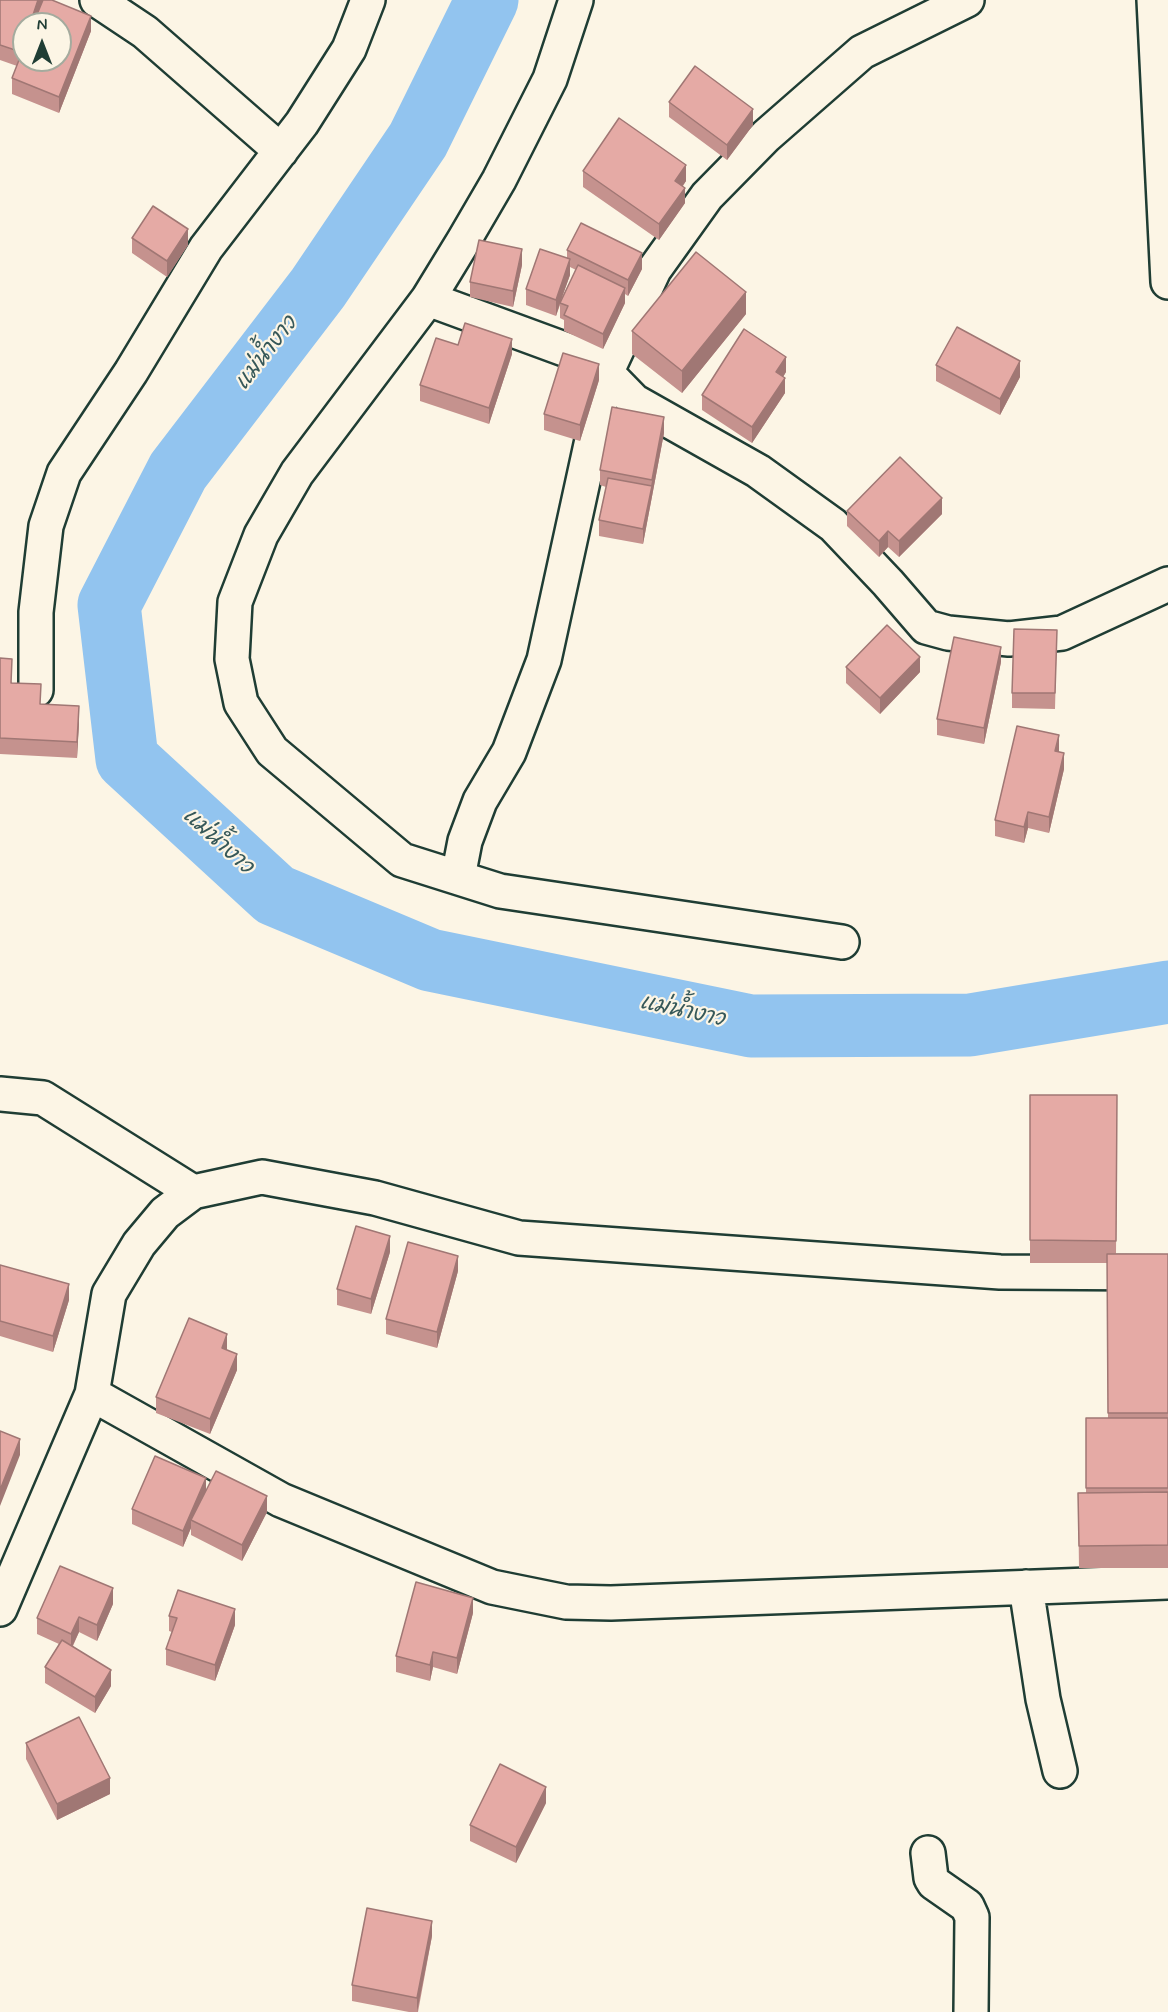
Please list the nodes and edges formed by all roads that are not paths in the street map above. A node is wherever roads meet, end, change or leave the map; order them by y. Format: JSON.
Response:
{"nodes":[{"id":1,"x":97,"y":0,"type":"edge"},
{"id":2,"x":368,"y":0,"type":"edge"},
{"id":3,"x":576,"y":0,"type":"edge"},
{"id":4,"x":967,"y":0,"type":"edge"},
{"id":5,"x":1154,"y":0,"type":"edge"},
{"id":6,"x":281,"y":151,"type":"junction"},
{"id":7,"x":1168,"y":282,"type":"edge"},
{"id":8,"x":428,"y":299,"type":"junction"},
{"id":9,"x":607,"y":371,"type":"junction"},
{"id":10,"x":1168,"y":584,"type":"edge"},
{"id":11,"x":36,"y":690,"type":"edge"},
{"id":12,"x":458,"y":878,"type":"junction"},
{"id":13,"x":842,"y":942,"type":"dead end"},
{"id":14,"x":0,"y":1094,"type":"edge"},
{"id":15,"x":193,"y":1192,"type":"junction"},
{"id":16,"x":1168,"y":1273,"type":"edge"},
{"id":17,"x":92,"y":1394,"type":"junction"},
{"id":18,"x":1168,"y":1581,"type":"edge"},
{"id":19,"x":1026,"y":1587,"type":"junction"},
{"id":20,"x":0,"y":1609,"type":"edge"},
{"id":21,"x":1060,"y":1771,"type":"dead end"},
{"id":22,"x":928,"y":1853,"type":"dead end"},
{"id":23,"x":971,"y":2012,"type":"edge"}],
"edges":[{"from":1,"to":6,"type":"street"},
{"from":2,"to":6,"type":"street"},
{"from":3,"to":8,"type":"street"},
{"from":4,"to":9,"type":"street"},
{"from":5,"to":7,"type":"street"},
{"from":6,"to":11,"type":"street"},
{"from":8,"to":9,"type":"street"},
{"from":8,"to":12,"type":"street"},
{"from":9,"to":10,"type":"street"},
{"from":9,"to":12,"type":"street"},
{"from":12,"to":13,"type":"street"},
{"from":14,"to":15,"type":"street"},
{"from":15,"to":16,"type":"street"},
{"from":15,"to":17,"type":"street"},
{"from":17,"to":19,"type":"street"},
{"from":17,"to":20,"type":"street"},
{"from":18,"to":19,"type":"street"},
{"from":19,"to":21,"type":"street"},
{"from":22,"to":23,"type":"street"}]}
